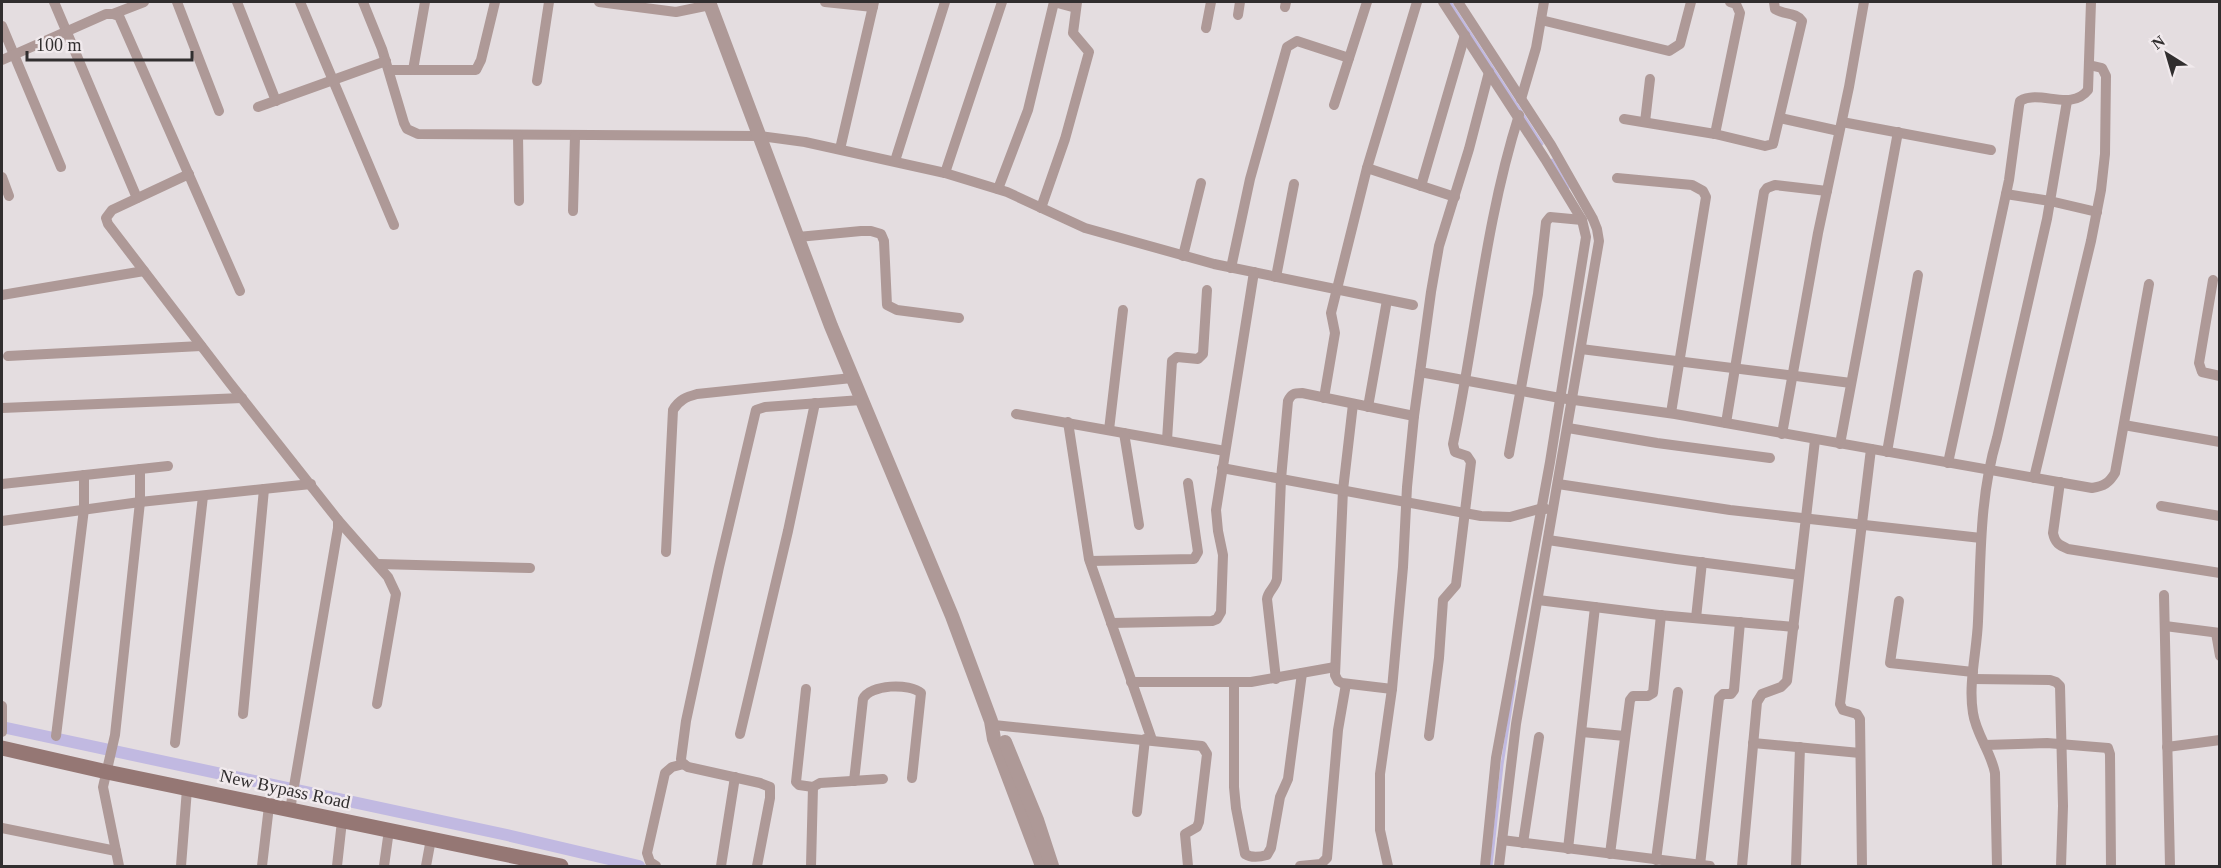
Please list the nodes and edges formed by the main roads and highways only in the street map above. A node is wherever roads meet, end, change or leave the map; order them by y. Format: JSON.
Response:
{"nodes":[{"id":1,"x":2,"y":748,"type":"edge"},
{"id":2,"x":557,"y":866,"type":"edge"}],
"edges":[{"from":1,"to":2,"type":"main road","name":"New Bypass Road"}]}
